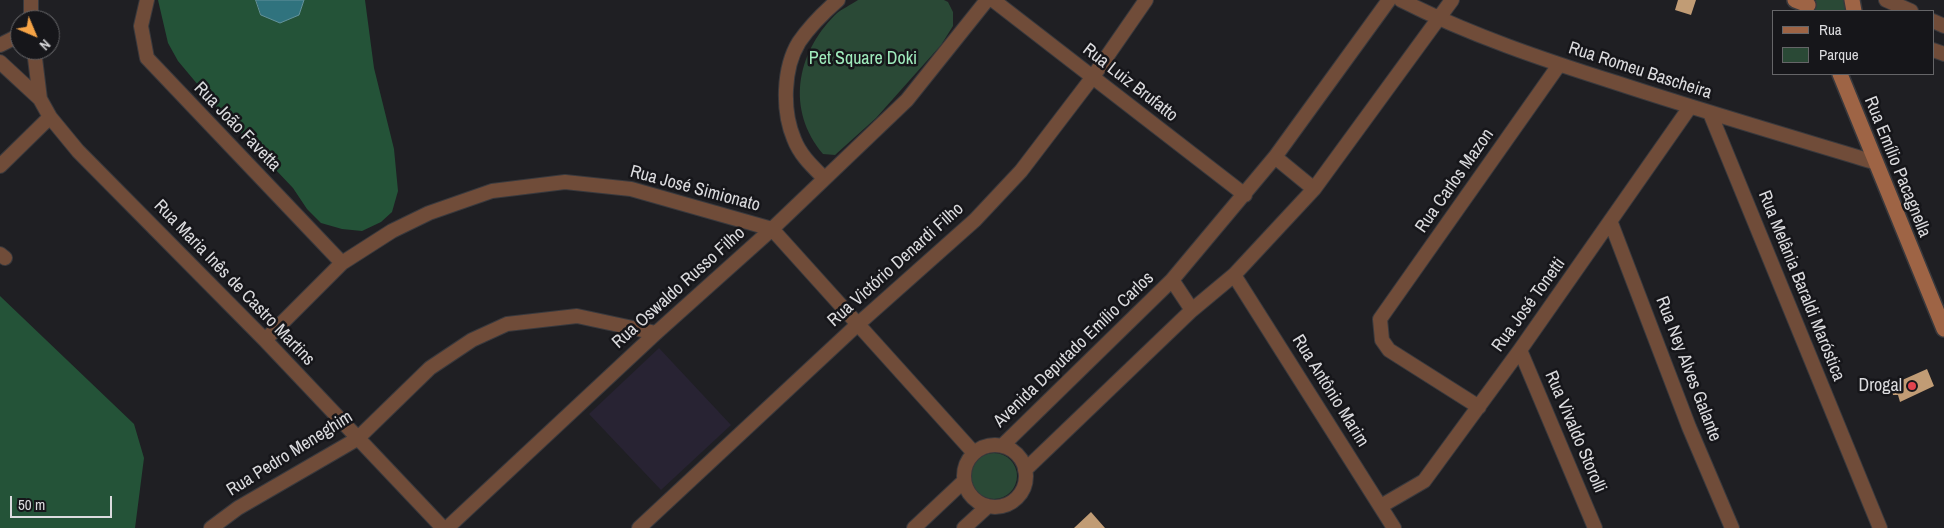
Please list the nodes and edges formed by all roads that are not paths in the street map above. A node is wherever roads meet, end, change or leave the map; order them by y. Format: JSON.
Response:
{"nodes":[{"id":1,"x":147,"y":0,"type":"edge"},
{"id":2,"x":838,"y":0,"type":"edge"},
{"id":3,"x":987,"y":0,"type":"edge"},
{"id":4,"x":992,"y":0,"type":"edge"},
{"id":5,"x":1146,"y":0,"type":"edge"},
{"id":6,"x":1389,"y":0,"type":"edge"},
{"id":7,"x":1401,"y":0,"type":"edge"},
{"id":8,"x":1452,"y":0,"type":"edge"},
{"id":9,"x":1886,"y":0,"type":"edge"},
{"id":10,"x":1909,"y":10,"type":"edge"},
{"id":11,"x":1438,"y":19,"type":"junction"},
{"id":12,"x":35,"y":60,"type":"edge"},
{"id":13,"x":0,"y":62,"type":"edge"},
{"id":14,"x":1559,"y":65,"type":"junction"},
{"id":15,"x":1840,"y":75,"type":"edge"},
{"id":16,"x":1092,"y":78,"type":"junction"},
{"id":17,"x":40,"y":99,"type":"junction"},
{"id":18,"x":1690,"y":107,"type":"junction"},
{"id":19,"x":1710,"y":113,"type":"junction"},
{"id":20,"x":50,"y":117,"type":"junction"},
{"id":21,"x":1275,"y":157,"type":"junction"},
{"id":22,"x":1874,"y":162,"type":"junction"},
{"id":23,"x":0,"y":166,"type":"edge"},
{"id":24,"x":824,"y":178,"type":"junction"},
{"id":25,"x":1314,"y":189,"type":"junction"},
{"id":26,"x":1244,"y":195,"type":"junction"},
{"id":27,"x":1611,"y":222,"type":"junction"},
{"id":28,"x":772,"y":229,"type":"junction"},
{"id":29,"x":342,"y":263,"type":"junction"},
{"id":30,"x":1234,"y":275,"type":"junction"},
{"id":31,"x":1172,"y":280,"type":"junction"},
{"id":32,"x":1192,"y":310,"type":"junction"},
{"id":33,"x":857,"y":326,"type":"junction"},
{"id":34,"x":1944,"y":329,"type":"edge"},
{"id":35,"x":656,"y":333,"type":"junction"},
{"id":36,"x":265,"y":340,"type":"junction"},
{"id":37,"x":1520,"y":350,"type":"junction"},
{"id":38,"x":1479,"y":406,"type":"junction"},
{"id":39,"x":357,"y":439,"type":"junction"},
{"id":40,"x":1002,"y":446,"type":"junction"},
{"id":41,"x":974,"y":453,"type":"junction"},
{"id":42,"x":1025,"y":470,"type":"junction"},
{"id":43,"x":964,"y":481,"type":"junction"},
{"id":44,"x":988,"y":506,"type":"junction"},
{"id":45,"x":1381,"y":506,"type":"junction"},
{"id":46,"x":211,"y":528,"type":"edge"},
{"id":47,"x":445,"y":528,"type":"edge"},
{"id":48,"x":639,"y":528,"type":"edge"},
{"id":49,"x":914,"y":528,"type":"edge"},
{"id":50,"x":964,"y":528,"type":"edge"},
{"id":51,"x":1394,"y":528,"type":"edge"},
{"id":52,"x":1595,"y":528,"type":"edge"},
{"id":53,"x":1732,"y":528,"type":"edge"},
{"id":54,"x":1880,"y":528,"type":"edge"}],
"edges":[{"from":1,"to":29,"type":"street","name":"Rua João Favetta"},
{"from":2,"to":24,"type":"street"},
{"from":3,"to":24,"type":"street","name":"Rua Oswaldo Russo Filho"},
{"from":4,"to":16,"type":"street","name":"Rua Luiz Brufatto"},
{"from":5,"to":16,"type":"street","name":"Rua Victório Denardi Filho"},
{"from":6,"to":21,"type":"street","name":"Avenida Deputado Emílio Carlos"},
{"from":7,"to":11,"type":"street","name":"Rua Romeu Bascheira"},
{"from":8,"to":11,"type":"street"},
{"from":9,"to":10,"type":"street"},
{"from":11,"to":14,"type":"street","name":"Rua Romeu Bascheira"},
{"from":11,"to":25,"type":"street"},
{"from":12,"to":17,"type":"street"},
{"from":13,"to":17,"type":"street","name":"Rua Maria Inês de Castro Martins"},
{"from":14,"to":18,"type":"street","name":"Rua Romeu Bascheira"},
{"from":14,"to":38,"type":"street","name":"Rua Carlos Mazon"},
{"from":15,"to":22,"type":"street","name":"Rua Emílio Pacagnella"},
{"from":16,"to":26,"type":"street","name":"Rua Luiz Brufatto"},
{"from":16,"to":33,"type":"street","name":"Rua Victório Denardi Filho"},
{"from":17,"to":20,"type":"street","name":"Rua Maria Inês de Castro Martins"},
{"from":18,"to":19,"type":"street","name":"Rua Romeu Bascheira"},
{"from":18,"to":27,"type":"street","name":"Rua José Tonetti"},
{"from":19,"to":22,"type":"street","name":"Rua Romeu Bascheira"},
{"from":19,"to":54,"type":"street","name":"Rua Melânia Baraldi Maróstica"},
{"from":20,"to":23,"type":"street"},
{"from":20,"to":36,"type":"street","name":"Rua Maria Inês de Castro Martins"},
{"from":21,"to":25,"type":"street"},
{"from":21,"to":26,"type":"street","name":"Avenida Deputado Emílio Carlos"},
{"from":22,"to":34,"type":"street","name":"Rua Emílio Pacagnella"},
{"from":24,"to":28,"type":"street","name":"Rua Oswaldo Russo Filho"},
{"from":25,"to":30,"type":"street"},
{"from":26,"to":31,"type":"street","name":"Avenida Deputado Emílio Carlos"},
{"from":27,"to":37,"type":"street","name":"Rua José Tonetti"},
{"from":27,"to":53,"type":"street","name":"Rua Ney Alves Galante"},
{"from":28,"to":29,"type":"street","name":"Rua José Simionato"},
{"from":28,"to":33,"type":"street","name":"Rua José Simionato"},
{"from":28,"to":35,"type":"street","name":"Rua Oswaldo Russo Filho"},
{"from":29,"to":36,"type":"street","name":"Rua José Simionato"},
{"from":30,"to":32,"type":"street"},
{"from":30,"to":45,"type":"street","name":"Rua Antônio Marim"},
{"from":31,"to":32,"type":"street","name":"Avenida Deputado Emílio Carlos"},
{"from":31,"to":40,"type":"street","name":"Avenida Deputado Emílio Carlos"},
{"from":32,"to":42,"type":"street"},
{"from":33,"to":41,"type":"street","name":"Rua José Simionato"},
{"from":33,"to":48,"type":"street","name":"Rua Victório Denardi Filho"},
{"from":35,"to":39,"type":"street","name":"Rua Pedro Meneghim"},
{"from":35,"to":47,"type":"street","name":"Rua Oswaldo Russo Filho"},
{"from":36,"to":39,"type":"street","name":"Rua Maria Inês de Castro Martins"},
{"from":37,"to":38,"type":"street","name":"Rua José Tonetti"},
{"from":37,"to":52,"type":"street","name":"Rua Vivaldo Storolli"},
{"from":38,"to":45,"type":"street","name":"Rua José Tonetti"},
{"from":39,"to":46,"type":"street","name":"Rua Pedro Meneghim"},
{"from":39,"to":47,"type":"street","name":"Rua Maria Inês de Castro Martins"},
{"from":40,"to":41,"type":"street"},
{"from":40,"to":42,"type":"street"},
{"from":41,"to":43,"type":"street"},
{"from":42,"to":44,"type":"street"},
{"from":43,"to":44,"type":"street"},
{"from":43,"to":49,"type":"street"},
{"from":44,"to":50,"type":"street"},
{"from":45,"to":51,"type":"street","name":"Rua Antônio Marim"}]}
